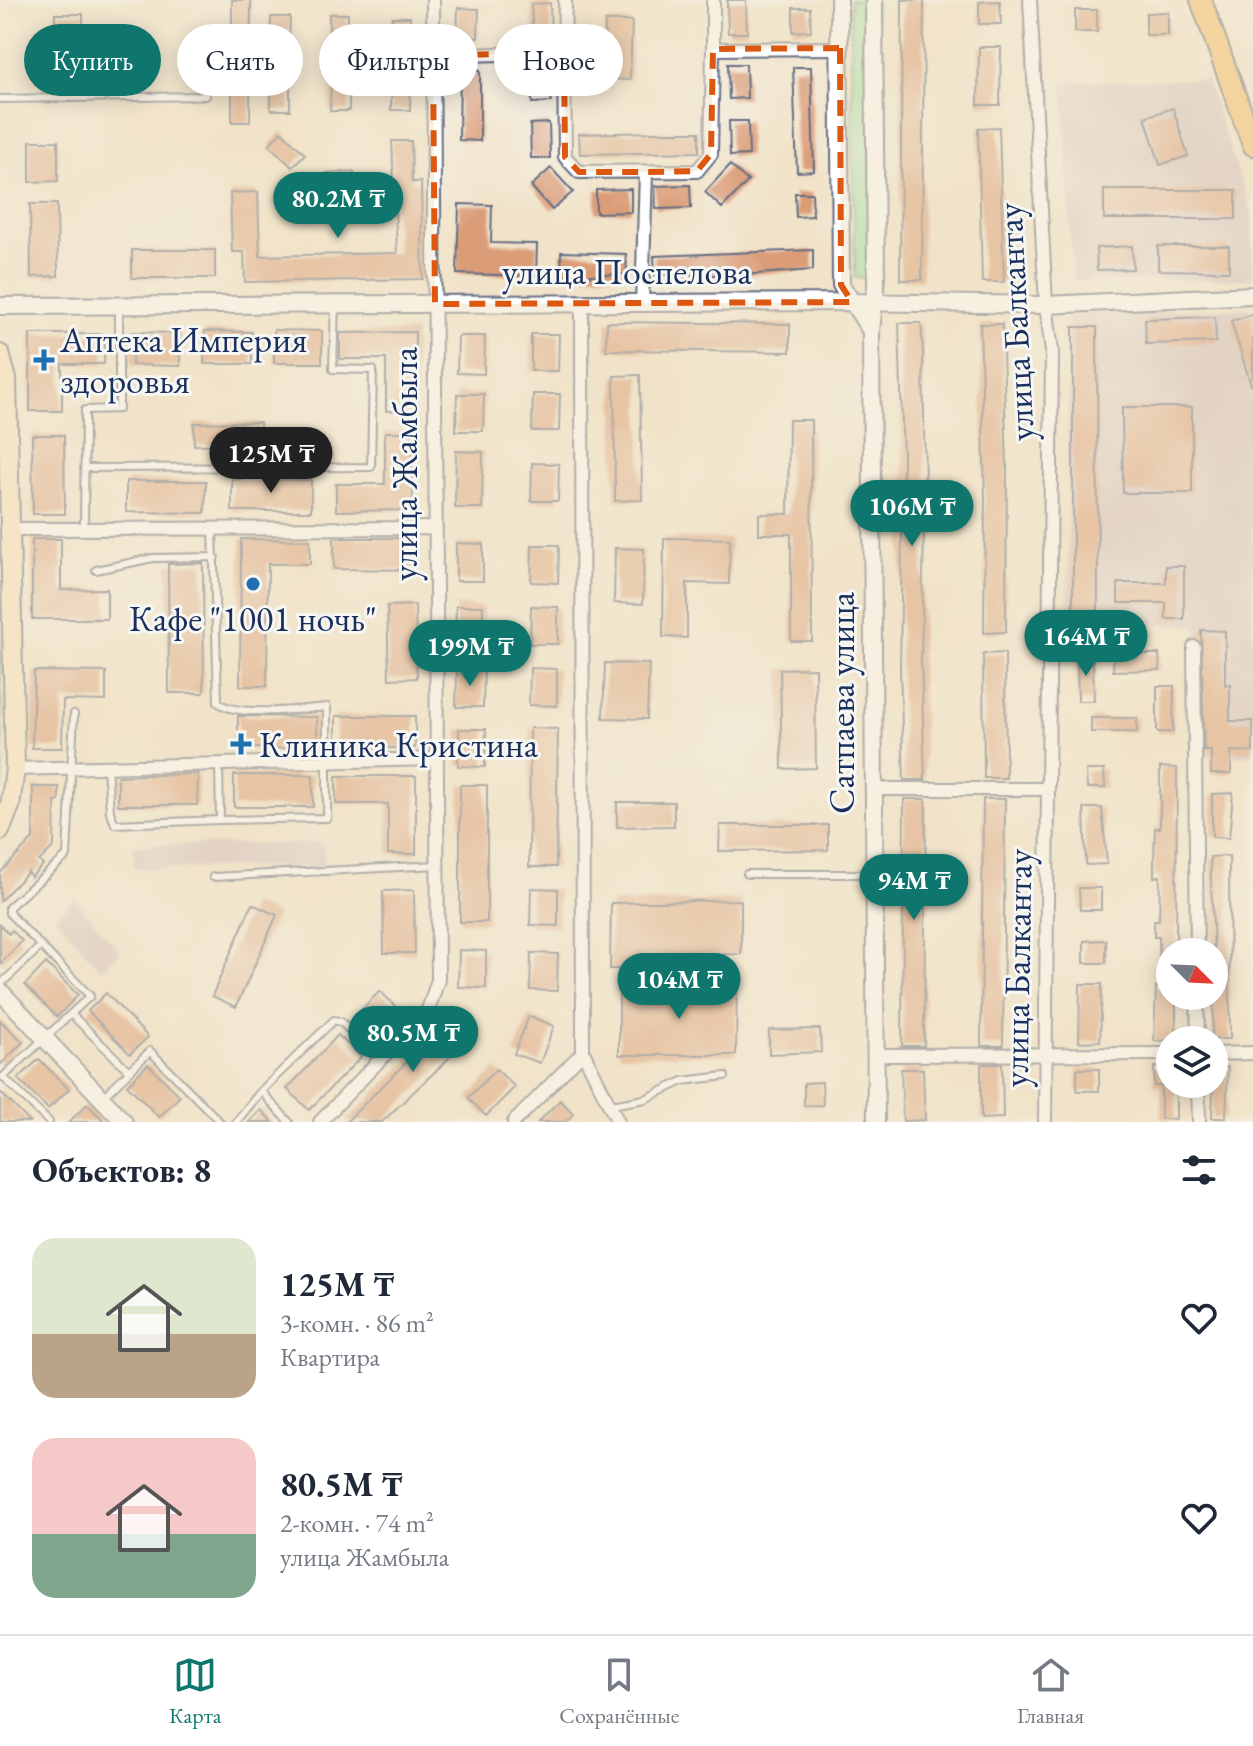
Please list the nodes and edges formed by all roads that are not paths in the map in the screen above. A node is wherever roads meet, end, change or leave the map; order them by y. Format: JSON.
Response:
{"nodes":[{"id":1,"x":433,"y":0,"type":"edge"},
{"id":2,"x":565,"y":0,"type":"edge"},
{"id":3,"x":713,"y":0,"type":"edge"},
{"id":4,"x":839,"y":0,"type":"edge"},
{"id":5,"x":874,"y":0,"type":"edge"},
{"id":6,"x":1030,"y":0,"type":"edge"},
{"id":7,"x":1201,"y":0,"type":"edge"},
{"id":8,"x":433,"y":24,"type":"edge"},
{"id":9,"x":565,"y":24,"type":"edge"},
{"id":10,"x":840,"y":48,"type":"junction"},
{"id":11,"x":713,"y":49,"type":"junction"},
{"id":12,"x":206,"y":96,"type":"dead end"},
{"id":13,"x":433,"y":96,"type":"edge"},
{"id":14,"x":564,"y":96,"type":"edge"},
{"id":15,"x":0,"y":99,"type":"edge"},
{"id":16,"x":1253,"y":145,"type":"edge"},
{"id":17,"x":646,"y":172,"type":"junction"},
{"id":18,"x":1253,"y":295,"type":"edge"},
{"id":19,"x":582,"y":302,"type":"junction"},
{"id":20,"x":852,"y":302,"type":"junction"},
{"id":21,"x":642,"y":303,"type":"junction"},
{"id":22,"x":874,"y":303,"type":"junction"},
{"id":23,"x":335,"y":304,"type":"junction"},
{"id":24,"x":435,"y":304,"type":"junction"},
{"id":25,"x":119,"y":305,"type":"junction"},
{"id":26,"x":1046,"y":305,"type":"junction"},
{"id":27,"x":0,"y":306,"type":"edge"},
{"id":28,"x":871,"y":331,"type":"junction"},
{"id":29,"x":0,"y":354,"type":"edge"},
{"id":30,"x":3,"y":380,"type":"edge"},
{"id":31,"x":84,"y":468,"type":"junction"},
{"id":32,"x":434,"y":528,"type":"junction"},
{"id":33,"x":7,"y":529,"type":"junction"},
{"id":34,"x":213,"y":529,"type":"junction"},
{"id":35,"x":84,"y":530,"type":"junction"},
{"id":36,"x":215,"y":557,"type":"junction"},
{"id":37,"x":96,"y":570,"type":"dead end"},
{"id":38,"x":4,"y":572,"type":"edge"},
{"id":39,"x":1194,"y":647,"type":"dead end"},
{"id":40,"x":74,"y":714,"type":"dead end"},
{"id":41,"x":436,"y":759,"type":"junction"},
{"id":42,"x":326,"y":763,"type":"junction"},
{"id":43,"x":219,"y":764,"type":"junction"},
{"id":44,"x":107,"y":766,"type":"junction"},
{"id":45,"x":74,"y":767,"type":"junction"},
{"id":46,"x":15,"y":769,"type":"junction"},
{"id":47,"x":873,"y":789,"type":"junction"},
{"id":48,"x":1048,"y":789,"type":"junction"},
{"id":49,"x":220,"y":820,"type":"junction"},
{"id":50,"x":0,"y":831,"type":"edge"},
{"id":51,"x":437,"y":865,"type":"junction"},
{"id":52,"x":747,"y":874,"type":"dead end"},
{"id":53,"x":874,"y":874,"type":"junction"},
{"id":54,"x":213,"y":877,"type":"dead end"},
{"id":55,"x":1197,"y":938,"type":"edge"},
{"id":56,"x":41,"y":946,"type":"junction"},
{"id":57,"x":0,"y":985,"type":"edge"},
{"id":58,"x":0,"y":991,"type":"edge"},
{"id":59,"x":71,"y":1014,"type":"junction"},
{"id":60,"x":46,"y":1038,"type":"junction"},
{"id":61,"x":583,"y":1052,"type":"junction"},
{"id":62,"x":1253,"y":1053,"type":"edge"},
{"id":63,"x":1156,"y":1054,"type":"edge"},
{"id":64,"x":1228,"y":1054,"type":"edge"},
{"id":65,"x":875,"y":1055,"type":"junction"},
{"id":66,"x":1046,"y":1056,"type":"junction"},
{"id":67,"x":380,"y":1059,"type":"junction"},
{"id":68,"x":129,"y":1071,"type":"junction"},
{"id":69,"x":2,"y":1075,"type":"edge"},
{"id":70,"x":725,"y":1076,"type":"dead end"},
{"id":71,"x":261,"y":1091,"type":"junction"},
{"id":72,"x":102,"y":1098,"type":"junction"},
{"id":73,"x":1198,"y":1098,"type":"edge"},
{"id":74,"x":611,"y":1105,"type":"junction"},
{"id":75,"x":49,"y":1122,"type":"edge"},
{"id":76,"x":124,"y":1122,"type":"edge"},
{"id":77,"x":220,"y":1122,"type":"edge"},
{"id":78,"x":236,"y":1122,"type":"edge"},
{"id":79,"x":289,"y":1122,"type":"edge"},
{"id":80,"x":320,"y":1122,"type":"edge"},
{"id":81,"x":514,"y":1122,"type":"edge"},
{"id":82,"x":618,"y":1122,"type":"edge"},
{"id":83,"x":876,"y":1122,"type":"edge"},
{"id":84,"x":1045,"y":1122,"type":"edge"},
{"id":85,"x":1199,"y":1122,"type":"edge"}],
"edges":[{"from":1,"to":8,"type":"street","name":"улица Жамбыла"},
{"from":2,"to":9,"type":"street"},
{"from":3,"to":11,"type":"street"},
{"from":4,"to":10,"type":"street"},
{"from":5,"to":22,"type":"street","name":"Сатпаева улица"},
{"from":6,"to":26,"type":"street","name":"улица Балкантау"},
{"from":7,"to":16,"type":"main road"},
{"from":10,"to":11,"type":"street"},
{"from":10,"to":20,"type":"street"},
{"from":11,"to":17,"type":"street"},
{"from":12,"to":15,"type":"lane"},
{"from":13,"to":24,"type":"street","name":"улица Жамбыла"},
{"from":14,"to":17,"type":"street"},
{"from":17,"to":21,"type":"street"},
{"from":18,"to":26,"type":"street","name":"улица Поспелова"},
{"from":19,"to":21,"type":"street","name":"улица Поспелова"},
{"from":19,"to":24,"type":"street","name":"улица Поспелова"},
{"from":19,"to":61,"type":"street"},
{"from":20,"to":21,"type":"street","name":"улица Поспелова"},
{"from":20,"to":22,"type":"street","name":"улица Поспелова"},
{"from":20,"to":28,"type":"street"},
{"from":22,"to":26,"type":"street","name":"улица Поспелова"},
{"from":22,"to":28,"type":"street","name":"Сатпаева улица"},
{"from":23,"to":24,"type":"street","name":"улица Поспелова"},
{"from":23,"to":25,"type":"street","name":"улица Поспелова"},
{"from":23,"to":31,"type":"lane"},
{"from":24,"to":32,"type":"street","name":"улица Жамбыла"},
{"from":25,"to":27,"type":"street","name":"улица Поспелова"},
{"from":25,"to":31,"type":"lane"},
{"from":26,"to":48,"type":"street","name":"улица Балкантау"},
{"from":28,"to":47,"type":"street","name":"Сатпаева улица"},
{"from":29,"to":30,"type":"main road"},
{"from":30,"to":33,"type":"main road"},
{"from":31,"to":35,"type":"lane"},
{"from":32,"to":34,"type":"street"},
{"from":32,"to":41,"type":"street","name":"улица Жамбыла"},
{"from":33,"to":35,"type":"street"},
{"from":33,"to":38,"type":"main road"},
{"from":34,"to":35,"type":"street"},
{"from":34,"to":36,"type":"lane"},
{"from":36,"to":37,"type":"lane"},
{"from":36,"to":42,"type":"lane"},
{"from":38,"to":46,"type":"main road"},
{"from":39,"to":55,"type":"street"},
{"from":40,"to":45,"type":"lane"},
{"from":41,"to":42,"type":"street"},
{"from":41,"to":51,"type":"street","name":"улица Жамбыла"},
{"from":42,"to":43,"type":"street"},
{"from":42,"to":49,"type":"lane"},
{"from":43,"to":44,"type":"street"},
{"from":43,"to":49,"type":"lane"},
{"from":44,"to":45,"type":"street"},
{"from":44,"to":49,"type":"lane"},
{"from":45,"to":46,"type":"street"},
{"from":45,"to":56,"type":"lane"},
{"from":46,"to":50,"type":"main road"},
{"from":47,"to":48,"type":"street"},
{"from":47,"to":53,"type":"street","name":"Сатпаева улица"},
{"from":48,"to":66,"type":"street","name":"улица Балкантау"},
{"from":51,"to":54,"type":"lane"},
{"from":51,"to":67,"type":"street","name":"улица Жамбыла"},
{"from":52,"to":53,"type":"lane"},
{"from":53,"to":65,"type":"street","name":"Сатпаева улица"},
{"from":56,"to":57,"type":"lane"},
{"from":56,"to":59,"type":"lane"},
{"from":58,"to":60,"type":"street"},
{"from":59,"to":60,"type":"lane"},
{"from":59,"to":68,"type":"lane"},
{"from":60,"to":69,"type":"lane"},
{"from":60,"to":72,"type":"street"},
{"from":61,"to":74,"type":"street"},
{"from":61,"to":81,"type":"street"},
{"from":62,"to":64,"type":"street"},
{"from":63,"to":66,"type":"street"},
{"from":65,"to":66,"type":"street"},
{"from":65,"to":83,"type":"street","name":"Сатпаева улица"},
{"from":66,"to":84,"type":"street","name":"улица Балкантау"},
{"from":67,"to":71,"type":"lane"},
{"from":67,"to":80,"type":"street","name":"улица Жамбыла"},
{"from":68,"to":72,"type":"lane"},
{"from":68,"to":77,"type":"lane"},
{"from":69,"to":75,"type":"lane"},
{"from":70,"to":74,"type":"lane"},
{"from":71,"to":78,"type":"lane"},
{"from":71,"to":79,"type":"lane"},
{"from":72,"to":76,"type":"street"},
{"from":73,"to":85,"type":"street"},
{"from":74,"to":82,"type":"street"}]}
